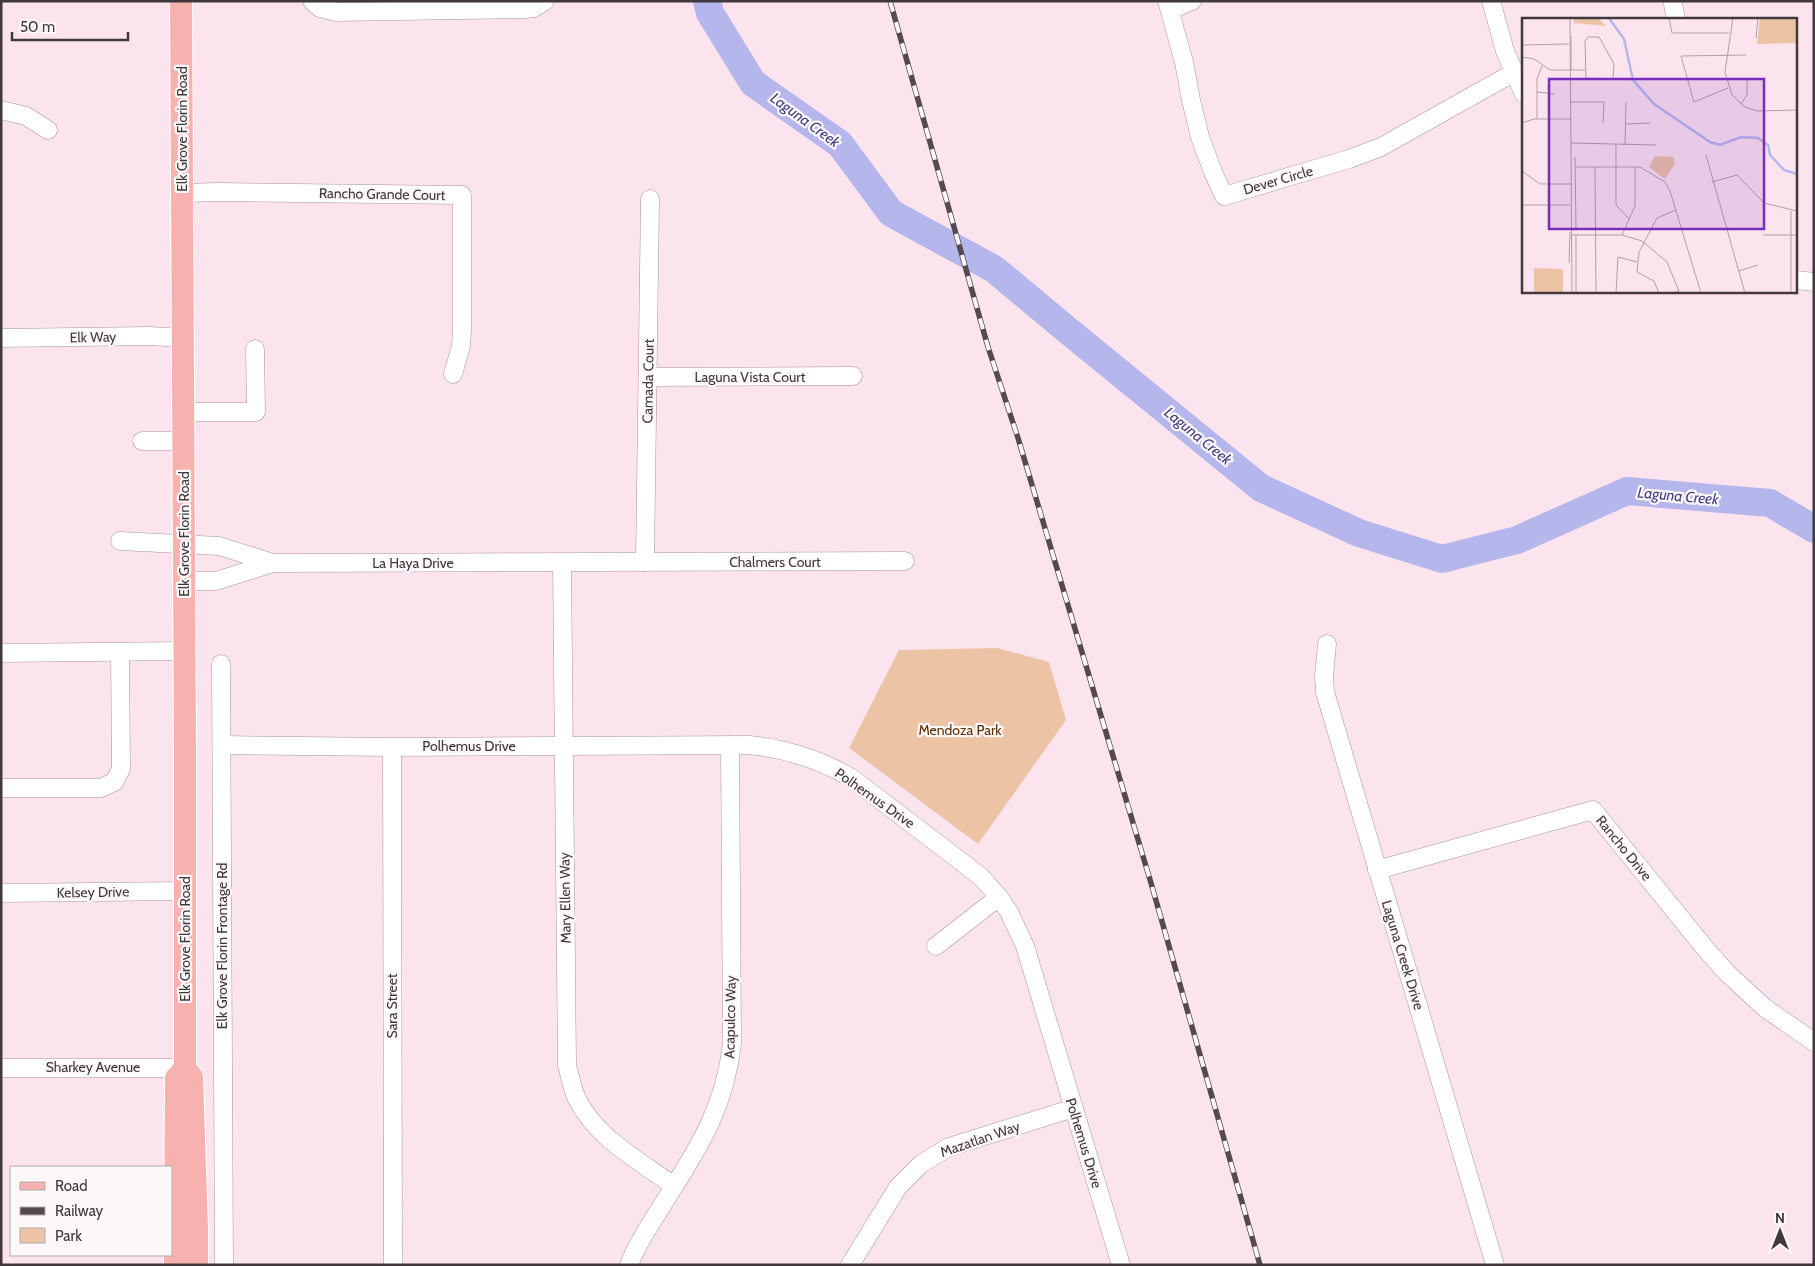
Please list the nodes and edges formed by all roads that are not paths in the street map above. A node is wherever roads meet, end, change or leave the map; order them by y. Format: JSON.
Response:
{"nodes":[{"id":1,"x":182,"y":1,"type":"edge"},
{"id":2,"x":312,"y":1,"type":"edge"},
{"id":3,"x":545,"y":1,"type":"edge"},
{"id":4,"x":1192,"y":1,"type":"edge"},
{"id":5,"x":1491,"y":1,"type":"edge"},
{"id":6,"x":1169,"y":6,"type":"edge"},
{"id":7,"x":1513,"y":73,"type":"junction"},
{"id":8,"x":1522,"y":90,"type":"edge"},
{"id":9,"x":1,"y":110,"type":"edge"},
{"id":10,"x":48,"y":130,"type":"dead end"},
{"id":11,"x":183,"y":193,"type":"junction"},
{"id":12,"x":650,"y":199,"type":"dead end"},
{"id":13,"x":1798,"y":280,"type":"edge"},
{"id":14,"x":1814,"y":282,"type":"edge"},
{"id":15,"x":1,"y":338,"type":"edge"},
{"id":16,"x":184,"y":338,"type":"junction"},
{"id":17,"x":255,"y":348,"type":"dead end"},
{"id":18,"x":453,"y":374,"type":"dead end"},
{"id":19,"x":853,"y":376,"type":"dead end"},
{"id":20,"x":648,"y":378,"type":"junction"},
{"id":21,"x":184,"y":412,"type":"junction"},
{"id":22,"x":184,"y":440,"type":"junction"},
{"id":23,"x":142,"y":441,"type":"dead end"},
{"id":24,"x":120,"y":541,"type":"dead end"},
{"id":25,"x":183,"y":545,"type":"junction"},
{"id":26,"x":905,"y":561,"type":"dead end"},
{"id":27,"x":645,"y":562,"type":"junction"},
{"id":28,"x":273,"y":563,"type":"junction"},
{"id":29,"x":562,"y":563,"type":"junction"},
{"id":30,"x":184,"y":581,"type":"junction"},
{"id":31,"x":1327,"y":644,"type":"dead end"},
{"id":32,"x":185,"y":651,"type":"junction"},
{"id":33,"x":120,"y":652,"type":"junction"},
{"id":34,"x":1,"y":654,"type":"edge"},
{"id":35,"x":221,"y":664,"type":"dead end"},
{"id":36,"x":222,"y":745,"type":"junction"},
{"id":37,"x":730,"y":745,"type":"junction"},
{"id":38,"x":563,"y":746,"type":"junction"},
{"id":39,"x":392,"y":747,"type":"junction"},
{"id":40,"x":1,"y":788,"type":"edge"},
{"id":41,"x":1377,"y":870,"type":"junction"},
{"id":42,"x":185,"y":891,"type":"junction"},
{"id":43,"x":1,"y":893,"type":"edge"},
{"id":44,"x":999,"y":897,"type":"junction"},
{"id":45,"x":936,"y":946,"type":"dead end"},
{"id":46,"x":1814,"y":1042,"type":"edge"},
{"id":47,"x":1,"y":1068,"type":"edge"},
{"id":48,"x":185,"y":1068,"type":"junction"},
{"id":49,"x":1074,"y":1108,"type":"junction"},
{"id":50,"x":674,"y":1186,"type":"junction"},
{"id":51,"x":173,"y":1188,"type":"edge"},
{"id":52,"x":223,"y":1228,"type":"junction"},
{"id":53,"x":197,"y":1229,"type":"junction"},
{"id":54,"x":175,"y":1265,"type":"edge"},
{"id":55,"x":197,"y":1265,"type":"edge"},
{"id":56,"x":224,"y":1265,"type":"edge"},
{"id":57,"x":393,"y":1265,"type":"edge"},
{"id":58,"x":629,"y":1265,"type":"edge"},
{"id":59,"x":850,"y":1265,"type":"edge"},
{"id":60,"x":1121,"y":1265,"type":"edge"},
{"id":61,"x":1495,"y":1265,"type":"edge"}],
"edges":[{"from":1,"to":11,"type":"main road","name":"Elk Grove Florin Road"},
{"from":2,"to":3,"type":"street"},
{"from":4,"to":6,"type":"street"},
{"from":5,"to":7,"type":"street"},
{"from":6,"to":7,"type":"street","name":"Dever Circle"},
{"from":7,"to":8,"type":"street"},
{"from":9,"to":10,"type":"street"},
{"from":11,"to":16,"type":"main road","name":"Elk Grove Florin Road"},
{"from":11,"to":18,"type":"street","name":"Rancho Grande Court"},
{"from":12,"to":20,"type":"street","name":"Camada Court"},
{"from":13,"to":14,"type":"street"},
{"from":15,"to":16,"type":"street","name":"Elk Way"},
{"from":16,"to":21,"type":"main road","name":"Elk Grove Florin Road"},
{"from":17,"to":21,"type":"street"},
{"from":19,"to":20,"type":"street","name":"Laguna Vista Court"},
{"from":20,"to":27,"type":"street","name":"Camada Court"},
{"from":21,"to":22,"type":"main road","name":"Elk Grove Florin Road"},
{"from":22,"to":23,"type":"street"},
{"from":22,"to":25,"type":"main road","name":"Elk Grove Florin Road"},
{"from":24,"to":25,"type":"street","name":"La Haya Drive"},
{"from":25,"to":28,"type":"street","name":"La Haya Drive"},
{"from":25,"to":30,"type":"main road","name":"Elk Grove Florin Road"},
{"from":26,"to":27,"type":"street","name":"Chalmers Court"},
{"from":27,"to":29,"type":"street","name":"La Haya Drive"},
{"from":28,"to":29,"type":"street","name":"La Haya Drive"},
{"from":28,"to":30,"type":"street"},
{"from":29,"to":38,"type":"street","name":"Mary Ellen Way"},
{"from":30,"to":32,"type":"main road","name":"Elk Grove Florin Road"},
{"from":31,"to":41,"type":"street","name":"Laguna Creek Drive"},
{"from":32,"to":33,"type":"street"},
{"from":32,"to":42,"type":"main road","name":"Elk Grove Florin Road"},
{"from":33,"to":34,"type":"street"},
{"from":33,"to":40,"type":"street"},
{"from":35,"to":36,"type":"street","name":"Elk Grove Florin Frontage Rd"},
{"from":36,"to":39,"type":"street","name":"Polhemus Drive"},
{"from":36,"to":52,"type":"street","name":"Elk Grove Florin Frontage Rd"},
{"from":37,"to":38,"type":"street","name":"Polhemus Drive"},
{"from":37,"to":44,"type":"street","name":"Polhemus Drive"},
{"from":37,"to":50,"type":"street","name":"Acapulco Way"},
{"from":38,"to":39,"type":"street","name":"Polhemus Drive"},
{"from":38,"to":50,"type":"street","name":"Mary Ellen Way"},
{"from":39,"to":57,"type":"street","name":"Sara Street"},
{"from":41,"to":46,"type":"street","name":"Rancho Drive"},
{"from":41,"to":61,"type":"street","name":"Laguna Creek Drive"},
{"from":42,"to":43,"type":"street","name":"Kelsey Drive"},
{"from":42,"to":48,"type":"main road","name":"Elk Grove Florin Road"},
{"from":44,"to":45,"type":"street"},
{"from":44,"to":49,"type":"street","name":"Polhemus Drive"},
{"from":47,"to":48,"type":"street","name":"Sharkey Avenue"},
{"from":48,"to":51,"type":"main road","name":"Elk Grove Florin Road"},
{"from":48,"to":53,"type":"main road","name":"Elk Grove Florin Road"},
{"from":49,"to":59,"type":"street","name":"Mazatlan Way"},
{"from":49,"to":60,"type":"street","name":"Polhemus Drive"},
{"from":50,"to":58,"type":"street","name":"Acapulco Way"},
{"from":51,"to":54,"type":"main road","name":"Elk Grove Florin Road"},
{"from":52,"to":53,"type":"street"},
{"from":52,"to":56,"type":"street","name":"Elk Grove Florin Frontage Rd"},
{"from":53,"to":55,"type":"main road","name":"Elk Grove Florin Road"}]}
